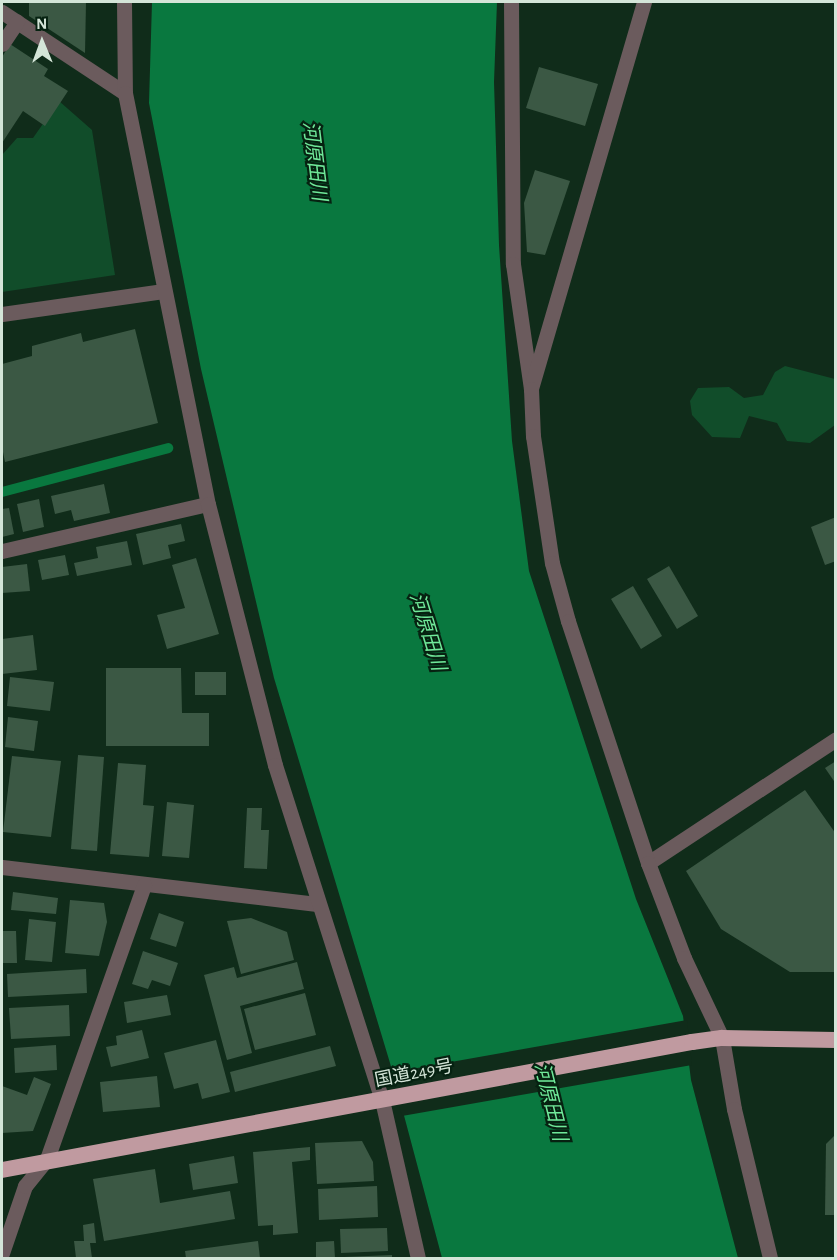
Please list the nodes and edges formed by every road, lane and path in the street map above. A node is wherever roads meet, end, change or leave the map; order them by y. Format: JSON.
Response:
{"nodes":[{"id":1,"x":124,"y":2,"type":"edge"},
{"id":2,"x":511,"y":2,"type":"edge"},
{"id":3,"x":644,"y":2,"type":"edge"},
{"id":4,"x":2,"y":12,"type":"edge"},
{"id":5,"x":17,"y":22,"type":"junction"},
{"id":6,"x":2,"y":44,"type":"edge"},
{"id":7,"x":125,"y":93,"type":"junction"},
{"id":8,"x":163,"y":291,"type":"junction"},
{"id":9,"x":2,"y":314,"type":"edge"},
{"id":10,"x":531,"y":389,"type":"junction"},
{"id":11,"x":208,"y":504,"type":"junction"},
{"id":12,"x":2,"y":551,"type":"edge"},
{"id":13,"x":836,"y":739,"type":"edge"},
{"id":14,"x":648,"y":862,"type":"junction"},
{"id":15,"x":2,"y":867,"type":"edge"},
{"id":16,"x":144,"y":885,"type":"junction"},
{"id":17,"x":317,"y":904,"type":"junction"},
{"id":18,"x":722,"y":1038,"type":"junction"},
{"id":19,"x":836,"y":1040,"type":"edge"},
{"id":20,"x":384,"y":1100,"type":"junction"},
{"id":21,"x":47,"y":1159,"type":"junction"},
{"id":22,"x":2,"y":1170,"type":"edge"},
{"id":23,"x":2,"y":1253,"type":"edge"},
{"id":24,"x":418,"y":1258,"type":"edge"},
{"id":25,"x":770,"y":1258,"type":"edge"}],
"edges":[{"from":1,"to":7,"type":"street"},
{"from":2,"to":10,"type":"street"},
{"from":3,"to":10,"type":"street"},
{"from":4,"to":5,"type":"street"},
{"from":5,"to":6,"type":"street"},
{"from":5,"to":7,"type":"street"},
{"from":7,"to":8,"type":"street"},
{"from":8,"to":9,"type":"street"},
{"from":8,"to":11,"type":"street"},
{"from":10,"to":14,"type":"street"},
{"from":11,"to":12,"type":"street"},
{"from":11,"to":17,"type":"street"},
{"from":13,"to":14,"type":"street"},
{"from":14,"to":18,"type":"street"},
{"from":15,"to":16,"type":"street"},
{"from":16,"to":17,"type":"street"},
{"from":16,"to":21,"type":"street"},
{"from":17,"to":20,"type":"street"},
{"from":18,"to":19,"type":"highway","name":"国道249号"},
{"from":18,"to":20,"type":"highway","name":"国道249号"},
{"from":18,"to":25,"type":"street"},
{"from":20,"to":21,"type":"highway","name":"国道249号"},
{"from":20,"to":24,"type":"street"},
{"from":21,"to":22,"type":"highway","name":"国道249号"},
{"from":21,"to":23,"type":"street"}]}
